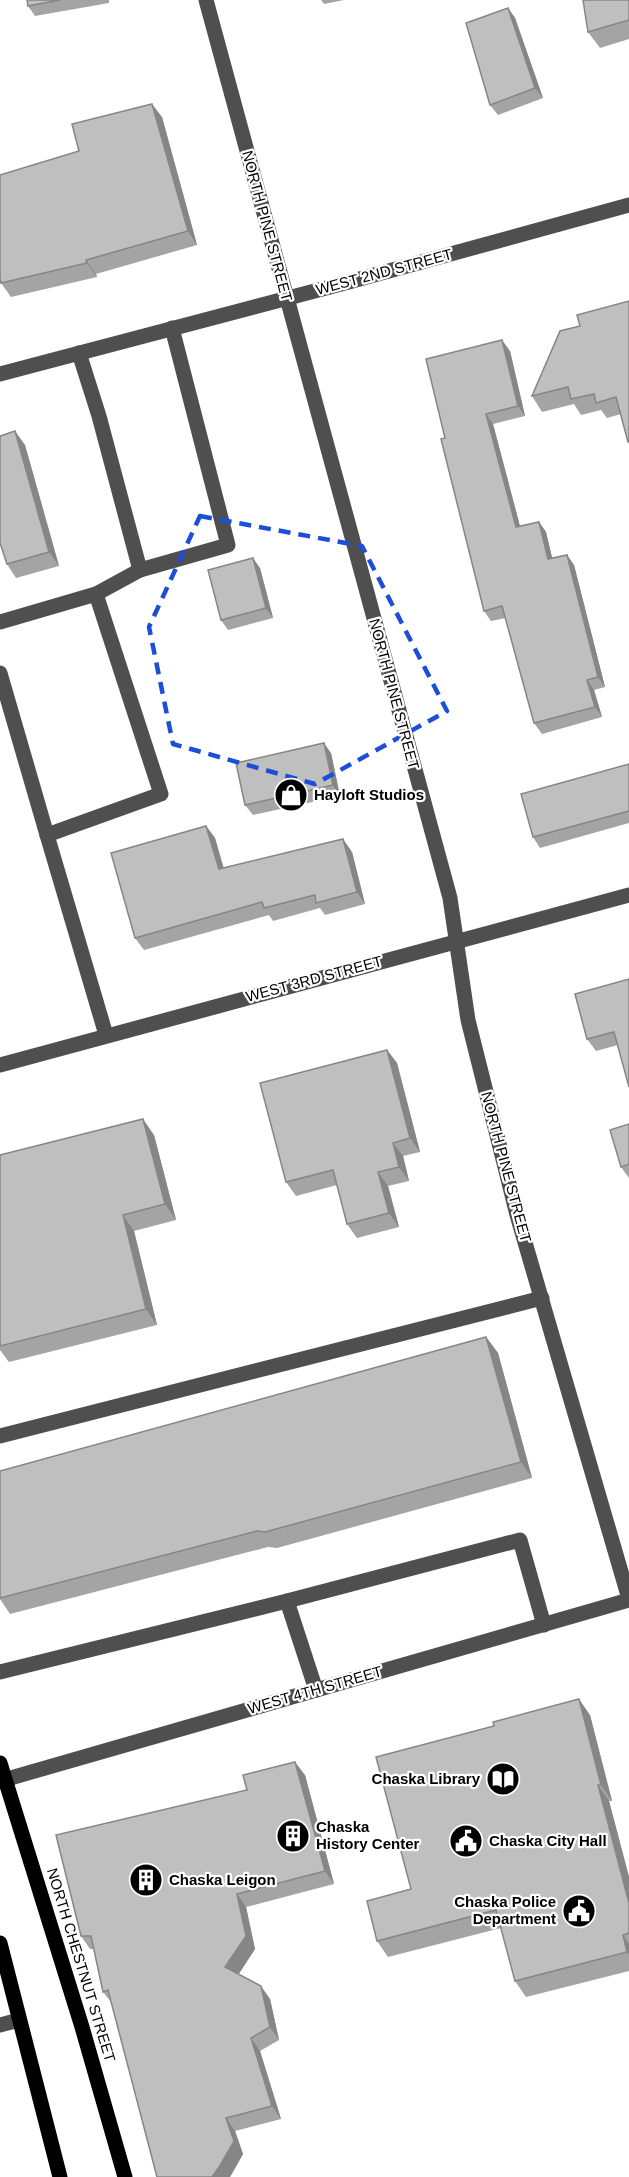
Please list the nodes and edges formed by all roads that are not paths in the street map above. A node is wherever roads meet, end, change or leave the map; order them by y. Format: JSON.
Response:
{"nodes":[{"id":1,"x":206,"y":0,"type":"edge"},
{"id":2,"x":628,"y":208,"type":"edge"},
{"id":3,"x":286,"y":297,"type":"junction"},
{"id":4,"x":172,"y":328,"type":"junction"},
{"id":5,"x":79,"y":353,"type":"junction"},
{"id":6,"x":0,"y":374,"type":"edge"},
{"id":7,"x":140,"y":570,"type":"junction"},
{"id":8,"x":96,"y":594,"type":"junction"},
{"id":9,"x":0,"y":622,"type":"edge"},
{"id":10,"x":0,"y":673,"type":"edge"},
{"id":11,"x":47,"y":835,"type":"junction"},
{"id":12,"x":629,"y":895,"type":"edge"},
{"id":13,"x":457,"y":942,"type":"junction"},
{"id":14,"x":106,"y":1035,"type":"junction"},
{"id":15,"x":0,"y":1065,"type":"edge"},
{"id":16,"x":542,"y":1298,"type":"junction"},
{"id":17,"x":0,"y":1437,"type":"edge"},
{"id":18,"x":629,"y":1600,"type":"edge"},
{"id":19,"x":287,"y":1601,"type":"junction"},
{"id":20,"x":544,"y":1625,"type":"junction"},
{"id":21,"x":0,"y":1672,"type":"edge"},
{"id":22,"x":316,"y":1690,"type":"junction"},
{"id":23,"x":0,"y":1763,"type":"edge"},
{"id":24,"x":2,"y":1780,"type":"edge"},
{"id":25,"x":0,"y":1943,"type":"edge"},
{"id":26,"x":19,"y":2020,"type":"junction"},
{"id":27,"x":0,"y":2025,"type":"edge"},
{"id":28,"x":60,"y":2177,"type":"edge"},
{"id":29,"x":125,"y":2177,"type":"edge"}],
"edges":[{"from":1,"to":3,"type":"street","name":"NORTH PINE STREET"},
{"from":2,"to":3,"type":"street","name":"WEST 2ND STREET"},
{"from":3,"to":4,"type":"street","name":"WEST 2ND STREET"},
{"from":3,"to":13,"type":"street","name":"NORTH PINE STREET"},
{"from":4,"to":5,"type":"street","name":"WEST 2ND STREET"},
{"from":4,"to":7,"type":"street"},
{"from":5,"to":6,"type":"street","name":"WEST 2ND STREET"},
{"from":5,"to":7,"type":"street"},
{"from":7,"to":8,"type":"street"},
{"from":8,"to":9,"type":"street"},
{"from":8,"to":11,"type":"street"},
{"from":10,"to":11,"type":"street"},
{"from":11,"to":14,"type":"street"},
{"from":12,"to":13,"type":"street","name":"WEST 3RD STREET"},
{"from":13,"to":14,"type":"street","name":"WEST 3RD STREET"},
{"from":13,"to":16,"type":"street","name":"NORTH PINE STREET"},
{"from":14,"to":15,"type":"street","name":"WEST 3RD STREET"},
{"from":16,"to":17,"type":"street"},
{"from":16,"to":18,"type":"street","name":"NORTH PINE STREET"},
{"from":18,"to":20,"type":"street","name":"WEST 4TH STREET"},
{"from":19,"to":20,"type":"street"},
{"from":19,"to":21,"type":"street"},
{"from":19,"to":22,"type":"street"},
{"from":20,"to":22,"type":"street","name":"WEST 4TH STREET"},
{"from":22,"to":24,"type":"street","name":"WEST 4TH STREET"},
{"from":23,"to":24,"type":"main road","name":"NORTH CHESTNUT STREET"},
{"from":24,"to":29,"type":"main road","name":"NORTH CHESTNUT STREET"},
{"from":25,"to":26,"type":"main road"},
{"from":26,"to":27,"type":"street"},
{"from":26,"to":28,"type":"main road"}]}
